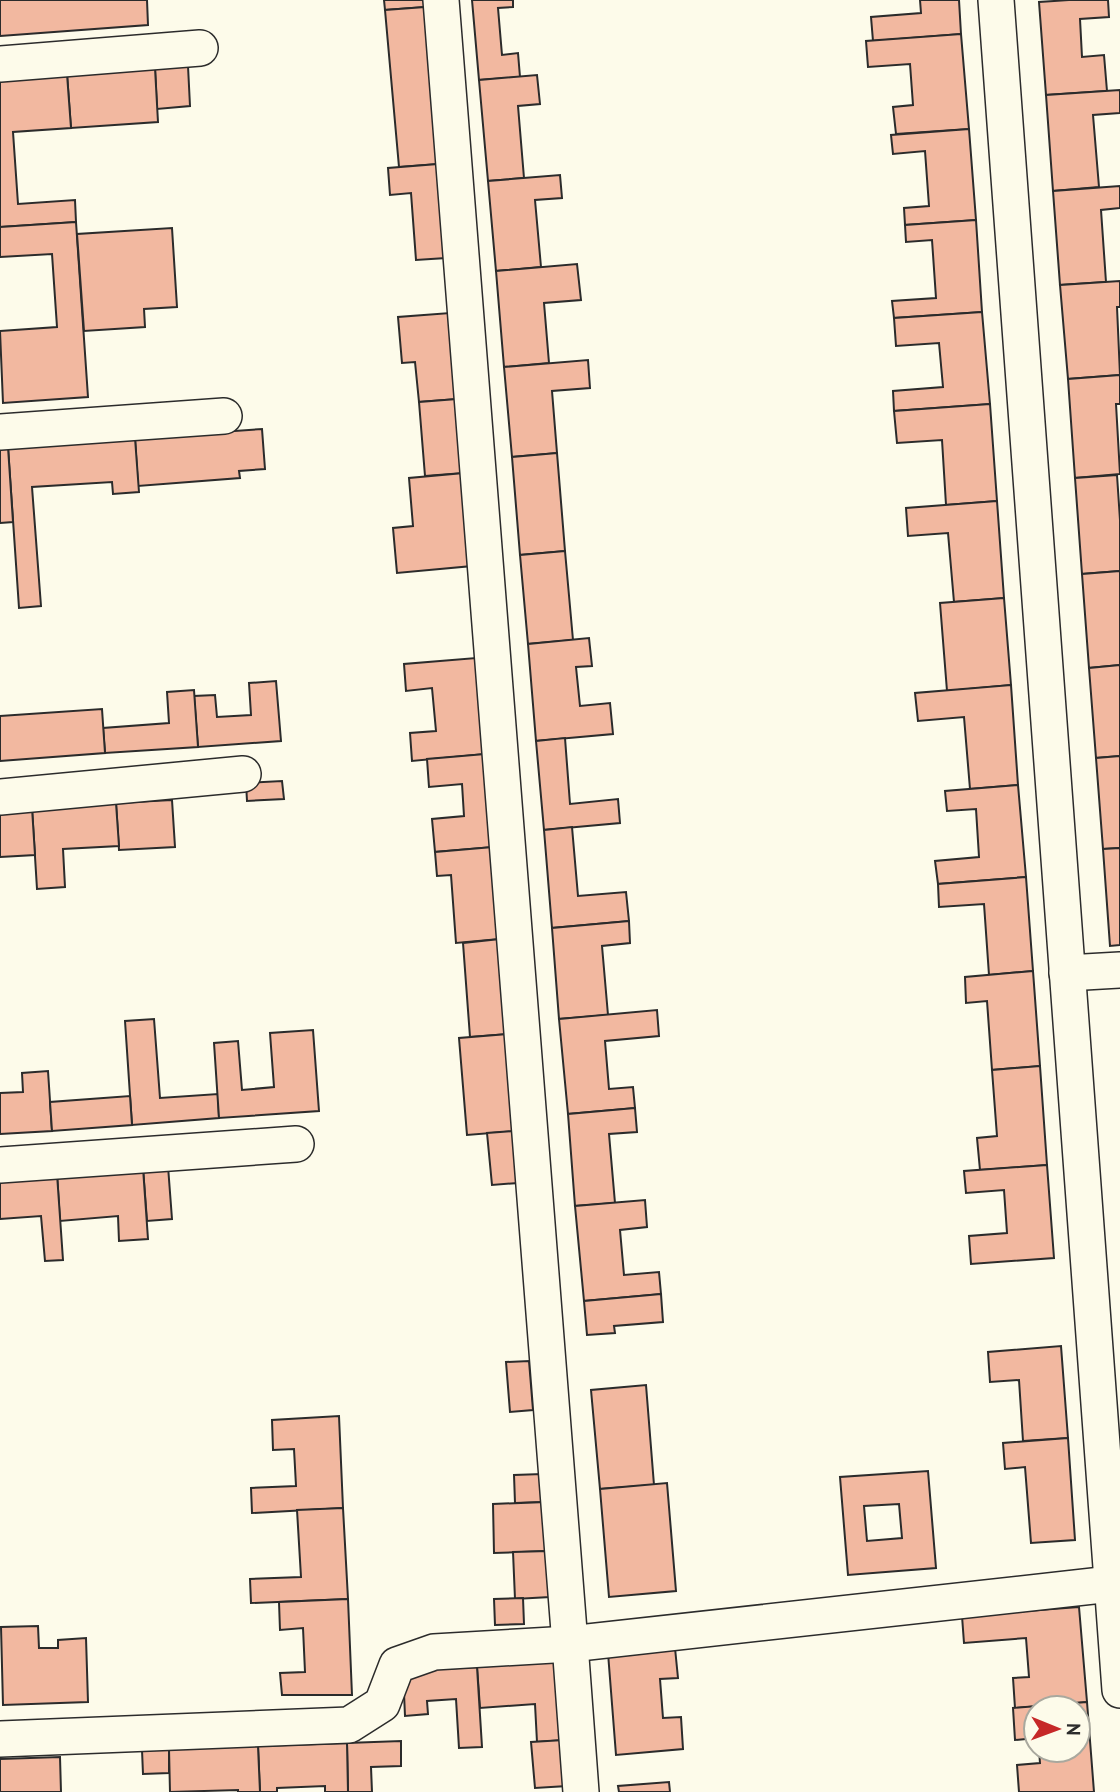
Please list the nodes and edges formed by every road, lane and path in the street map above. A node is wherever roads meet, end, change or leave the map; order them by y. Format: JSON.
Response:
{"nodes":[{"id":1,"x":441,"y":0,"type":"edge"},
{"id":2,"x":996,"y":0,"type":"edge"},
{"id":3,"x":200,"y":48,"type":"dead end"},
{"id":4,"x":0,"y":64,"type":"edge"},
{"id":5,"x":224,"y":416,"type":"dead end"},
{"id":6,"x":0,"y":432,"type":"edge"},
{"id":7,"x":243,"y":774,"type":"dead end"},
{"id":8,"x":0,"y":797,"type":"edge"},
{"id":9,"x":1120,"y":970,"type":"edge"},
{"id":10,"x":1066,"y":973,"type":"junction"},
{"id":11,"x":296,"y":1144,"type":"dead end"},
{"id":12,"x":0,"y":1165,"type":"edge"},
{"id":13,"x":1111,"y":1584,"type":"junction"},
{"id":14,"x":570,"y":1644,"type":"junction"},
{"id":15,"x":1120,"y":1690,"type":"edge"},
{"id":16,"x":0,"y":1738,"type":"edge"},
{"id":17,"x":581,"y":1792,"type":"edge"}],
"edges":[{"from":1,"to":14,"type":"street"},
{"from":2,"to":10,"type":"street"},
{"from":3,"to":4,"type":"street"},
{"from":5,"to":6,"type":"street"},
{"from":7,"to":8,"type":"street"},
{"from":9,"to":10,"type":"street"},
{"from":10,"to":13,"type":"street"},
{"from":11,"to":12,"type":"street"},
{"from":13,"to":14,"type":"street"},
{"from":13,"to":15,"type":"street"},
{"from":14,"to":16,"type":"street"},
{"from":14,"to":17,"type":"street"}]}
